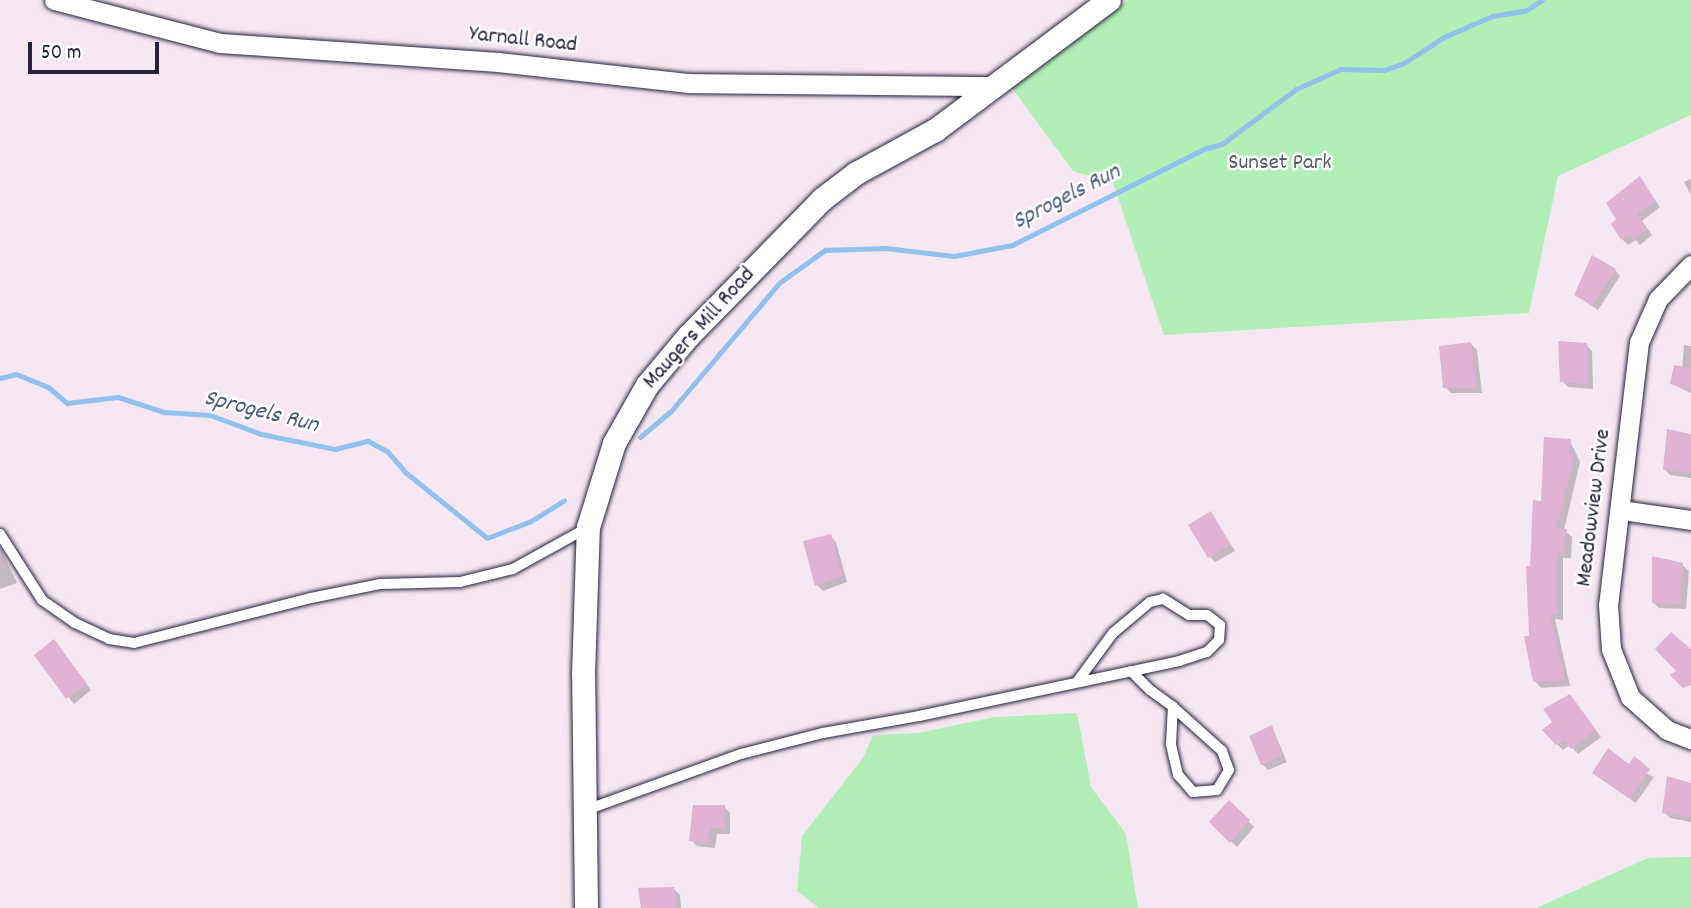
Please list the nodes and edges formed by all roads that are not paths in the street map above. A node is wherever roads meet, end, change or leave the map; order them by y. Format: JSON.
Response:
{"nodes":[{"id":1,"x":54,"y":0,"type":"edge"},
{"id":2,"x":1109,"y":0,"type":"edge"},
{"id":3,"x":993,"y":86,"type":"junction"},
{"id":4,"x":1691,"y":265,"type":"edge"},
{"id":5,"x":1620,"y":510,"type":"junction"},
{"id":6,"x":1691,"y":520,"type":"edge"},
{"id":7,"x":588,"y":527,"type":"junction"},
{"id":8,"x":0,"y":534,"type":"edge"},
{"id":9,"x":1131,"y":671,"type":"junction"},
{"id":10,"x":1077,"y":682,"type":"junction"},
{"id":11,"x":1173,"y":707,"type":"junction"},
{"id":12,"x":1691,"y":738,"type":"edge"},
{"id":13,"x":585,"y":811,"type":"junction"},
{"id":14,"x":586,"y":908,"type":"edge"}],
"edges":[{"from":1,"to":3,"type":"street","name":"Yarnall Road"},
{"from":2,"to":3,"type":"street","name":"Maugers Mill Road"},
{"from":3,"to":7,"type":"street","name":"Maugers Mill Road"},
{"from":4,"to":5,"type":"street","name":"Meadowview Drive"},
{"from":5,"to":6,"type":"street"},
{"from":5,"to":12,"type":"street","name":"Meadowview Drive"},
{"from":7,"to":8,"type":"lane"},
{"from":7,"to":13,"type":"street","name":"Maugers Mill Road"},
{"from":9,"to":10,"type":"lane"},
{"from":9,"to":10,"type":"lane"},
{"from":9,"to":11,"type":"lane"},
{"from":10,"to":13,"type":"lane"},
{"from":11,"to":11,"type":"lane"},
{"from":13,"to":14,"type":"street","name":"Maugers Mill Road"}]}
